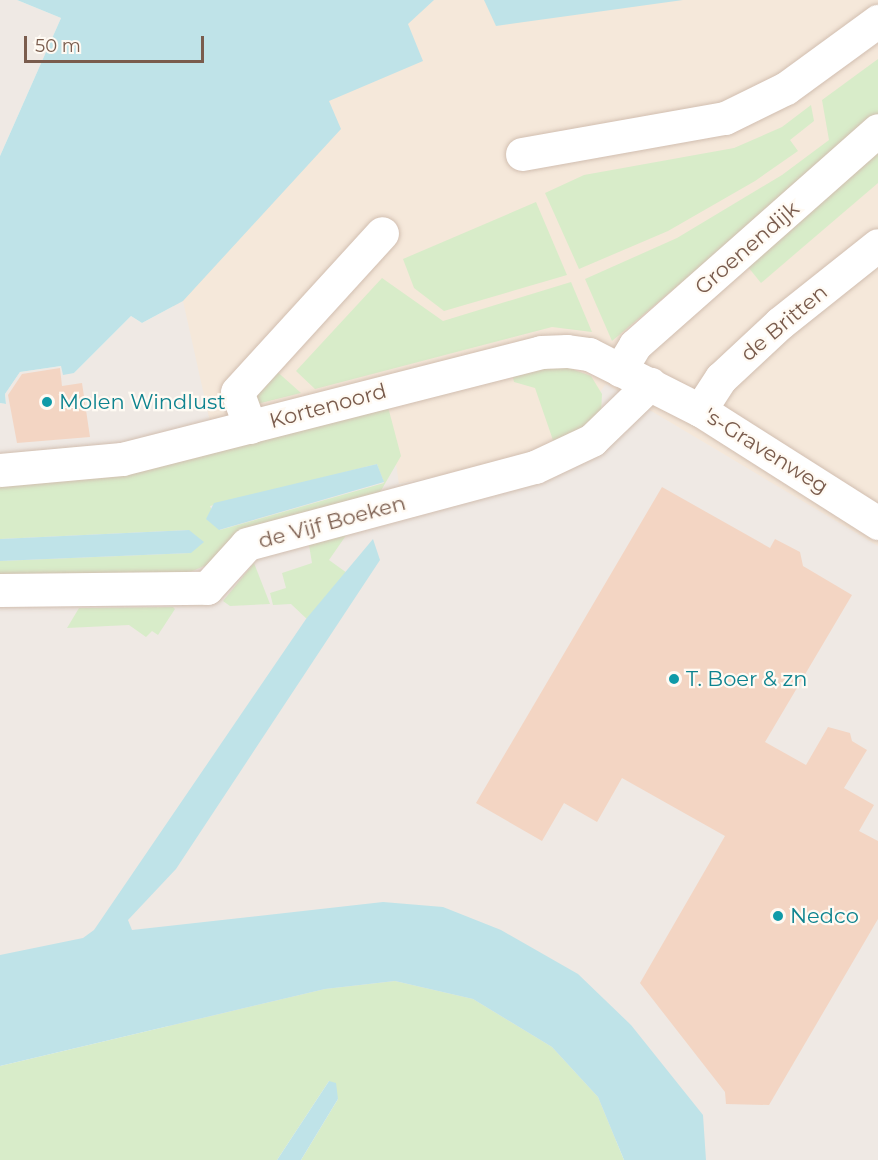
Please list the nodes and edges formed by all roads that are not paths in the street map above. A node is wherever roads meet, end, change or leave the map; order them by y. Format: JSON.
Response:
{"nodes":[{"id":1,"x":878,"y":21,"type":"edge"},
{"id":2,"x":878,"y":130,"type":"edge"},
{"id":3,"x":522,"y":154,"type":"dead end"},
{"id":4,"x":382,"y":233,"type":"dead end"},
{"id":5,"x":878,"y":245,"type":"edge"},
{"id":6,"x":620,"y":370,"type":"junction"},
{"id":7,"x":650,"y":384,"type":"junction"},
{"id":8,"x":700,"y":410,"type":"junction"},
{"id":9,"x":250,"y":427,"type":"junction"},
{"id":10,"x":0,"y":471,"type":"edge"},
{"id":11,"x":878,"y":523,"type":"edge"},
{"id":12,"x":0,"y":590,"type":"edge"}],
"edges":[{"from":1,"to":3,"type":"street"},
{"from":2,"to":6,"type":"street","name":"Groenendijk"},
{"from":4,"to":9,"type":"street"},
{"from":5,"to":8,"type":"street","name":"de Britten"},
{"from":6,"to":7,"type":"street","name":"Kortenoord"},
{"from":6,"to":9,"type":"street","name":"Kortenoord"},
{"from":7,"to":8,"type":"street","name":"'s-Gravenweg"},
{"from":7,"to":12,"type":"street","name":"de Vijf Boeken"},
{"from":8,"to":11,"type":"street","name":"'s-Gravenweg"},
{"from":9,"to":10,"type":"street","name":"Kortenoord"}]}
